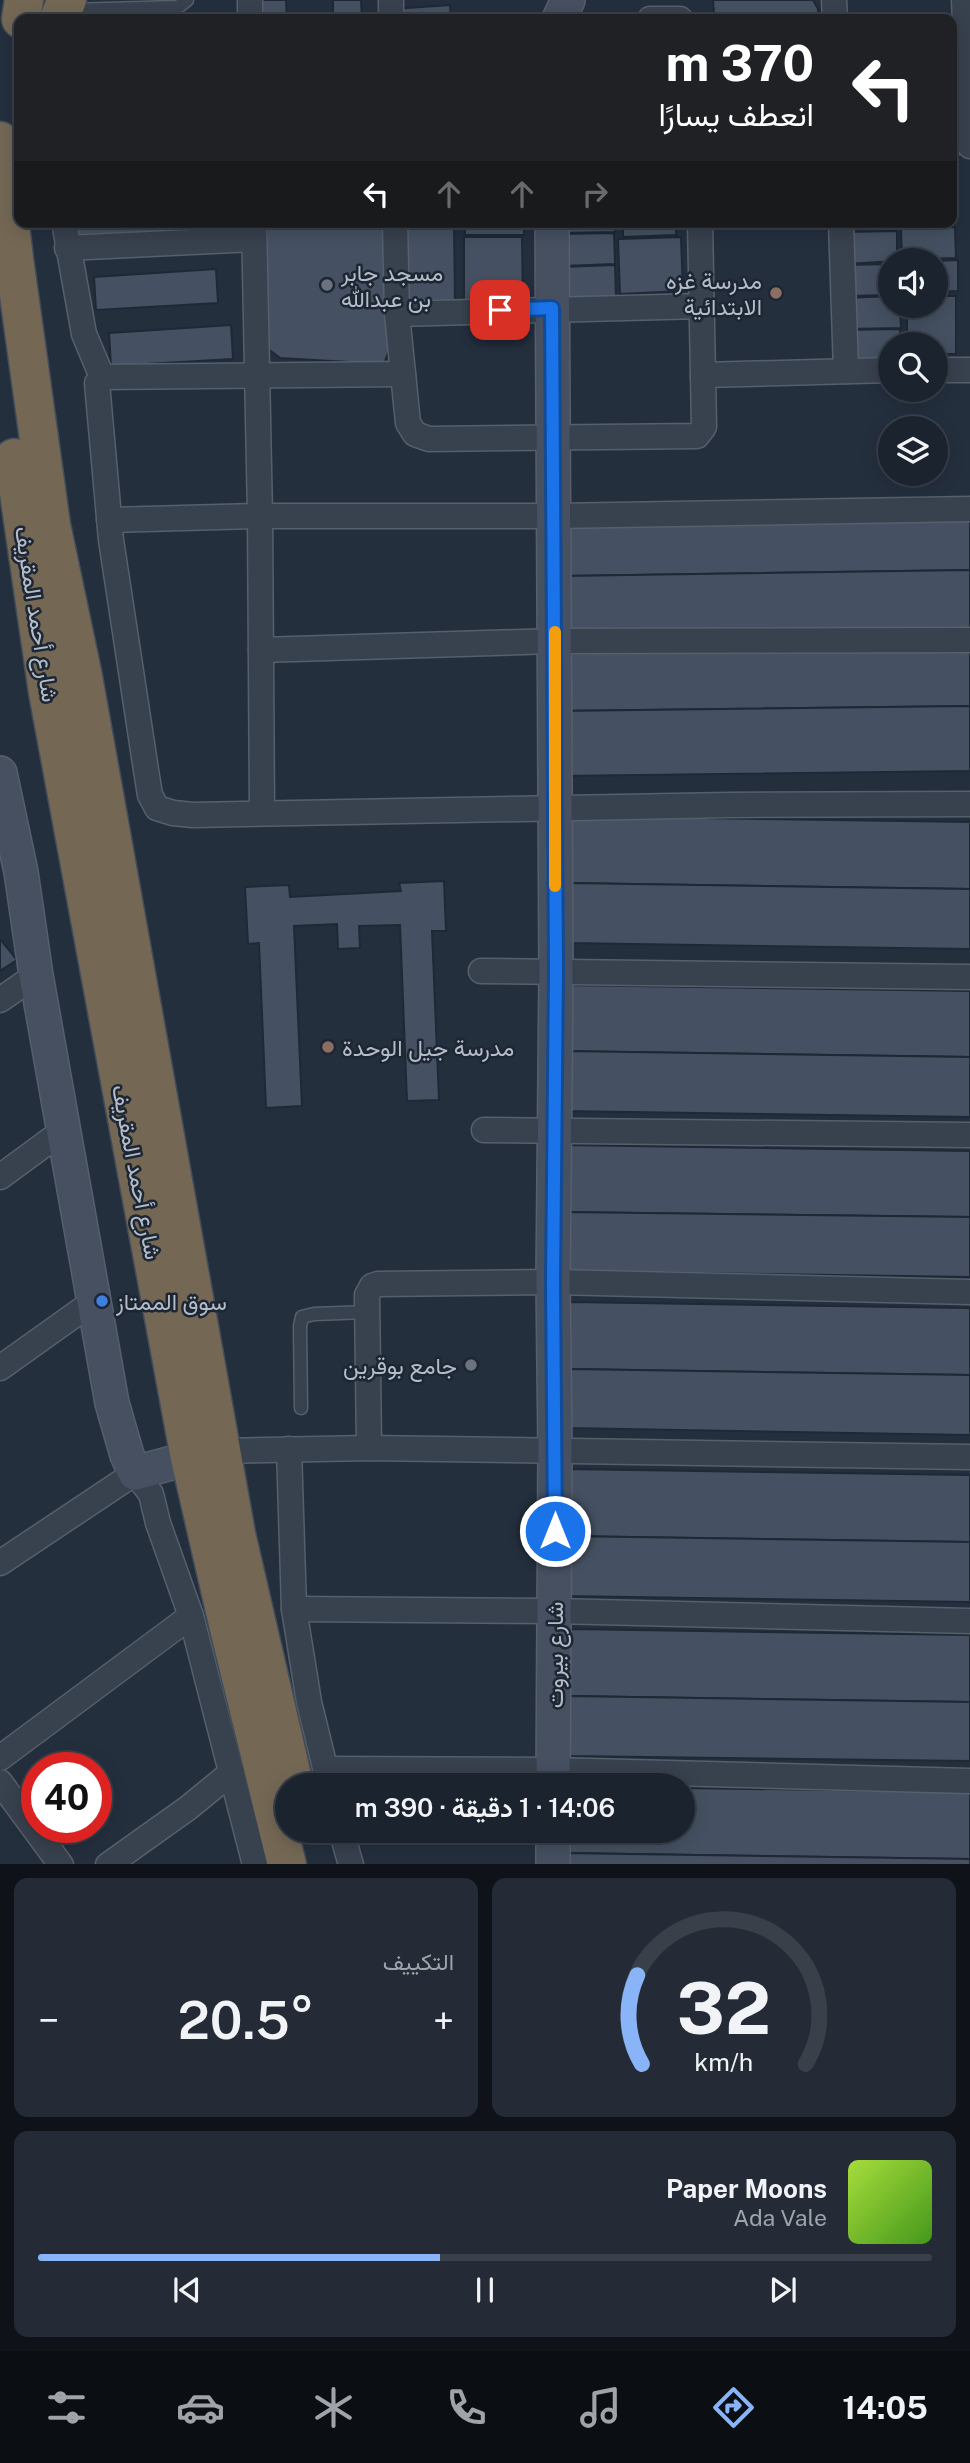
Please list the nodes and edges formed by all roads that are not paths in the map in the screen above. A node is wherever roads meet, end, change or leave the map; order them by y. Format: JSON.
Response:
{"nodes":[{"id":1,"x":187,"y":0,"type":"edge"},
{"id":2,"x":964,"y":0,"type":"edge"},
{"id":3,"x":63,"y":10,"type":"edge"},
{"id":4,"x":0,"y":141,"type":"edge"},
{"id":5,"x":970,"y":146,"type":"edge"},
{"id":6,"x":36,"y":228,"type":"edge"},
{"id":7,"x":65,"y":228,"type":"edge"},
{"id":8,"x":395,"y":228,"type":"edge"},
{"id":9,"x":552,"y":228,"type":"edge"},
{"id":10,"x":700,"y":228,"type":"edge"},
{"id":11,"x":841,"y":228,"type":"edge"},
{"id":12,"x":254,"y":231,"type":"edge"},
{"id":13,"x":67,"y":248,"type":"junction"},
{"id":14,"x":703,"y":306,"type":"junction"},
{"id":15,"x":552,"y":308,"type":"junction"},
{"id":16,"x":397,"y":314,"type":"junction"},
{"id":17,"x":0,"y":354,"type":"edge"},
{"id":18,"x":878,"y":370,"type":"edge"},
{"id":19,"x":948,"y":370,"type":"edge"},
{"id":20,"x":970,"y":370,"type":"edge"},
{"id":21,"x":846,"y":371,"type":"junction"},
{"id":22,"x":403,"y":373,"type":"junction"},
{"id":23,"x":703,"y":375,"type":"junction"},
{"id":24,"x":256,"y":376,"type":"junction"},
{"id":25,"x":102,"y":377,"type":"junction"},
{"id":26,"x":552,"y":436,"type":"junction"},
{"id":27,"x":29,"y":473,"type":"junction"},
{"id":28,"x":0,"y":509,"type":"edge"},
{"id":29,"x":970,"y":509,"type":"edge"},
{"id":30,"x":260,"y":516,"type":"junction"},
{"id":31,"x":554,"y":516,"type":"junction"},
{"id":32,"x":109,"y":520,"type":"junction"},
{"id":33,"x":970,"y":640,"type":"edge"},
{"id":34,"x":555,"y":641,"type":"junction"},
{"id":35,"x":261,"y":650,"type":"junction"},
{"id":36,"x":83,"y":677,"type":"junction"},
{"id":37,"x":48,"y":692,"type":"junction"},
{"id":38,"x":0,"y":773,"type":"edge"},
{"id":39,"x":970,"y":804,"type":"edge"},
{"id":40,"x":555,"y":809,"type":"junction"},
{"id":41,"x":262,"y":813,"type":"junction"},
{"id":42,"x":11,"y":872,"type":"edge"},
{"id":43,"x":481,"y":971,"type":"dead end"},
{"id":44,"x":556,"y":973,"type":"junction"},
{"id":45,"x":36,"y":975,"type":"junction"},
{"id":46,"x":970,"y":977,"type":"edge"},
{"id":47,"x":0,"y":1000,"type":"edge"},
{"id":48,"x":64,"y":1130,"type":"junction"},
{"id":49,"x":484,"y":1130,"type":"dead end"},
{"id":50,"x":554,"y":1131,"type":"junction"},
{"id":51,"x":970,"y":1135,"type":"edge"},
{"id":52,"x":0,"y":1177,"type":"edge"},
{"id":53,"x":553,"y":1283,"type":"junction"},
{"id":54,"x":970,"y":1292,"type":"edge"},
{"id":55,"x":94,"y":1301,"type":"junction"},
{"id":56,"x":367,"y":1312,"type":"junction"},
{"id":57,"x":0,"y":1368,"type":"edge"},
{"id":58,"x":300,"y":1408,"type":"dead end"},
{"id":59,"x":369,"y":1448,"type":"junction"},
{"id":60,"x":289,"y":1449,"type":"junction"},
{"id":61,"x":555,"y":1450,"type":"junction"},
{"id":62,"x":206,"y":1454,"type":"junction"},
{"id":63,"x":970,"y":1457,"type":"edge"},
{"id":64,"x":135,"y":1473,"type":"junction"},
{"id":65,"x":0,"y":1563,"type":"edge"},
{"id":66,"x":294,"y":1609,"type":"junction"},
{"id":67,"x":554,"y":1611,"type":"junction"},
{"id":68,"x":191,"y":1616,"type":"junction"},
{"id":69,"x":970,"y":1621,"type":"edge"},
{"id":70,"x":0,"y":1758,"type":"edge"},
{"id":71,"x":232,"y":1772,"type":"junction"},
{"id":72,"x":314,"y":1773,"type":"edge"},
{"id":73,"x":315,"y":1773,"type":"edge"},
{"id":74,"x":553,"y":1773,"type":"edge"},
{"id":75,"x":695,"y":1778,"type":"edge"},
{"id":76,"x":970,"y":1781,"type":"edge"},
{"id":77,"x":0,"y":1782,"type":"edge"},
{"id":78,"x":308,"y":1843,"type":"edge"},
{"id":79,"x":345,"y":1843,"type":"edge"},
{"id":80,"x":553,"y":1843,"type":"edge"},
{"id":81,"x":61,"y":1864,"type":"edge"},
{"id":82,"x":108,"y":1864,"type":"edge"},
{"id":83,"x":255,"y":1864,"type":"edge"},
{"id":84,"x":287,"y":1864,"type":"edge"},
{"id":85,"x":314,"y":1864,"type":"edge"},
{"id":86,"x":351,"y":1864,"type":"edge"},
{"id":87,"x":553,"y":1864,"type":"edge"}],
"edges":[{"from":1,"to":3,"type":"lane"},
{"from":2,"to":5,"type":"street"},
{"from":4,"to":27,"type":"highway"},
{"from":6,"to":36,"type":"highway"},
{"from":7,"to":13,"type":"street"},
{"from":8,"to":16,"type":"street"},
{"from":9,"to":15,"type":"street","name":"شارع بيروت"},
{"from":10,"to":14,"type":"street"},
{"from":11,"to":21,"type":"street"},
{"from":12,"to":13,"type":"street"},
{"from":12,"to":24,"type":"street"},
{"from":13,"to":25,"type":"street"},
{"from":14,"to":15,"type":"street"},
{"from":14,"to":23,"type":"street"},
{"from":15,"to":16,"type":"street"},
{"from":15,"to":26,"type":"street","name":"شارع بيروت"},
{"from":16,"to":22,"type":"street"},
{"from":17,"to":27,"type":"highway"},
{"from":18,"to":21,"type":"street"},
{"from":19,"to":20,"type":"street"},
{"from":21,"to":23,"type":"street"},
{"from":22,"to":24,"type":"street"},
{"from":22,"to":26,"type":"street"},
{"from":23,"to":26,"type":"street"},
{"from":24,"to":25,"type":"street"},
{"from":24,"to":30,"type":"street"},
{"from":25,"to":32,"type":"street"},
{"from":26,"to":31,"type":"street","name":"شارع بيروت"},
{"from":27,"to":36,"type":"highway","name":"شارع أحمد المقريف"},
{"from":27,"to":37,"type":"highway","name":"شارع أحمد المقريف"},
{"from":28,"to":37,"type":"highway"},
{"from":29,"to":31,"type":"street"},
{"from":30,"to":31,"type":"street"},
{"from":30,"to":32,"type":"street"},
{"from":30,"to":35,"type":"street"},
{"from":31,"to":34,"type":"street","name":"شارع بيروت"},
{"from":32,"to":41,"type":"street"},
{"from":33,"to":34,"type":"street"},
{"from":34,"to":35,"type":"street"},
{"from":34,"to":40,"type":"street","name":"شارع بيروت"},
{"from":35,"to":41,"type":"street"},
{"from":36,"to":62,"type":"highway","name":"شارع أحمد المقريف"},
{"from":37,"to":62,"type":"highway","name":"شارع أحمد المقريف"},
{"from":38,"to":42,"type":"street"},
{"from":39,"to":40,"type":"street"},
{"from":40,"to":41,"type":"street"},
{"from":40,"to":44,"type":"street","name":"شارع بيروت"},
{"from":42,"to":45,"type":"street"},
{"from":43,"to":44,"type":"street"},
{"from":44,"to":46,"type":"street"},
{"from":44,"to":50,"type":"street","name":"شارع بيروت"},
{"from":45,"to":47,"type":"street"},
{"from":45,"to":48,"type":"street"},
{"from":48,"to":52,"type":"street"},
{"from":48,"to":55,"type":"street"},
{"from":49,"to":50,"type":"street"},
{"from":50,"to":51,"type":"street"},
{"from":50,"to":53,"type":"street","name":"شارع بيروت"},
{"from":53,"to":54,"type":"street"},
{"from":53,"to":56,"type":"street"},
{"from":53,"to":61,"type":"street","name":"شارع بيروت"},
{"from":55,"to":57,"type":"street"},
{"from":55,"to":64,"type":"street"},
{"from":56,"to":58,"type":"lane"},
{"from":56,"to":59,"type":"street"},
{"from":59,"to":60,"type":"street"},
{"from":59,"to":61,"type":"street"},
{"from":60,"to":62,"type":"street"},
{"from":60,"to":66,"type":"street"},
{"from":61,"to":63,"type":"street"},
{"from":61,"to":67,"type":"street","name":"شارع بيروت"},
{"from":62,"to":64,"type":"street"},
{"from":62,"to":72,"type":"highway","name":"شارع أحمد المقريف"},
{"from":62,"to":84,"type":"highway","name":"شارع أحمد المقريف"},
{"from":64,"to":65,"type":"street"},
{"from":64,"to":68,"type":"street"},
{"from":66,"to":67,"type":"street"},
{"from":66,"to":73,"type":"street"},
{"from":67,"to":69,"type":"street"},
{"from":67,"to":74,"type":"street","name":"شارع بيروت"},
{"from":68,"to":70,"type":"street"},
{"from":68,"to":71,"type":"street"},
{"from":71,"to":82,"type":"street"},
{"from":71,"to":83,"type":"street"},
{"from":75,"to":76,"type":"street"},
{"from":77,"to":81,"type":"street"},
{"from":78,"to":85,"type":"highway"},
{"from":79,"to":86,"type":"street"},
{"from":80,"to":87,"type":"street"}]}
